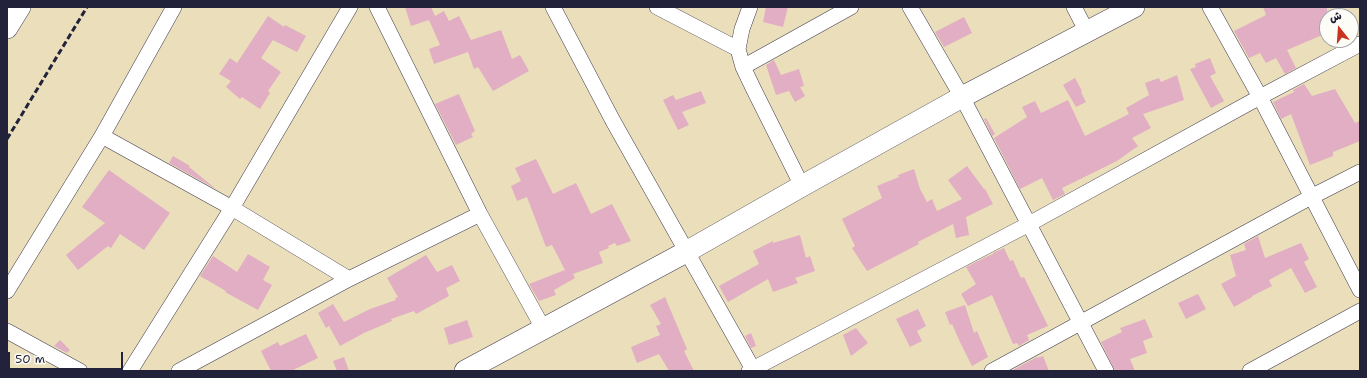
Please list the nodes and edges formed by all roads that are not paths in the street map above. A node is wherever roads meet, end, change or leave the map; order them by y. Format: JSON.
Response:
{"nodes":[{"id":1,"x":19,"y":7,"type":"edge"},
{"id":2,"x":174,"y":7,"type":"edge"},
{"id":3,"x":350,"y":7,"type":"edge"},
{"id":4,"x":377,"y":7,"type":"edge"},
{"id":5,"x":553,"y":7,"type":"edge"},
{"id":6,"x":657,"y":7,"type":"edge"},
{"id":7,"x":750,"y":7,"type":"edge"},
{"id":8,"x":851,"y":7,"type":"edge"},
{"id":9,"x":910,"y":7,"type":"edge"},
{"id":10,"x":1074,"y":7,"type":"edge"},
{"id":11,"x":1134,"y":7,"type":"edge"},
{"id":12,"x":1210,"y":7,"type":"edge"},
{"id":13,"x":7,"y":28,"type":"edge"},
{"id":14,"x":1087,"y":32,"type":"junction"},
{"id":15,"x":1360,"y":44,"type":"edge"},
{"id":16,"x":738,"y":49,"type":"junction"},
{"id":17,"x":743,"y":67,"type":"junction"},
{"id":18,"x":962,"y":97,"type":"junction"},
{"id":19,"x":1260,"y":97,"type":"junction"},
{"id":20,"x":102,"y":136,"type":"junction"},
{"id":21,"x":1360,"y":172,"type":"edge"},
{"id":22,"x":802,"y":186,"type":"junction"},
{"id":23,"x":1311,"y":197,"type":"junction"},
{"id":24,"x":232,"y":208,"type":"junction"},
{"id":25,"x":480,"y":214,"type":"junction"},
{"id":26,"x":1029,"y":224,"type":"junction"},
{"id":27,"x":686,"y":252,"type":"junction"},
{"id":28,"x":12,"y":272,"type":"edge"},
{"id":29,"x":350,"y":279,"type":"junction"},
{"id":30,"x":1360,"y":290,"type":"edge"},
{"id":31,"x":7,"y":291,"type":"edge"},
{"id":32,"x":1360,"y":311,"type":"edge"},
{"id":33,"x":1080,"y":322,"type":"junction"},
{"id":34,"x":543,"y":328,"type":"junction"},
{"id":35,"x":7,"y":331,"type":"edge"},
{"id":36,"x":752,"y":370,"type":"edge"},
{"id":37,"x":80,"y":371,"type":"edge"},
{"id":38,"x":130,"y":371,"type":"edge"},
{"id":39,"x":178,"y":371,"type":"edge"},
{"id":40,"x":465,"y":371,"type":"edge"},
{"id":41,"x":992,"y":371,"type":"edge"},
{"id":42,"x":1106,"y":371,"type":"edge"},
{"id":43,"x":1250,"y":371,"type":"edge"}],
"edges":[{"from":1,"to":13,"type":"street"},
{"from":2,"to":20,"type":"street"},
{"from":3,"to":24,"type":"street"},
{"from":4,"to":25,"type":"street"},
{"from":5,"to":27,"type":"street"},
{"from":6,"to":16,"type":"street"},
{"from":7,"to":16,"type":"street"},
{"from":8,"to":17,"type":"street"},
{"from":9,"to":18,"type":"street"},
{"from":10,"to":14,"type":"street"},
{"from":11,"to":14,"type":"street"},
{"from":12,"to":19,"type":"street"},
{"from":14,"to":18,"type":"street"},
{"from":15,"to":19,"type":"street"},
{"from":16,"to":17,"type":"street"},
{"from":17,"to":22,"type":"street"},
{"from":18,"to":22,"type":"street"},
{"from":18,"to":26,"type":"street"},
{"from":19,"to":23,"type":"street"},
{"from":19,"to":26,"type":"street"},
{"from":20,"to":24,"type":"street"},
{"from":20,"to":28,"type":"street"},
{"from":21,"to":23,"type":"street"},
{"from":22,"to":27,"type":"street"},
{"from":23,"to":30,"type":"street"},
{"from":23,"to":33,"type":"street"},
{"from":24,"to":29,"type":"street"},
{"from":24,"to":38,"type":"street"},
{"from":25,"to":29,"type":"street"},
{"from":25,"to":34,"type":"street"},
{"from":26,"to":33,"type":"street"},
{"from":26,"to":36,"type":"street"},
{"from":27,"to":34,"type":"street"},
{"from":27,"to":36,"type":"street"},
{"from":28,"to":31,"type":"street"},
{"from":29,"to":39,"type":"street"},
{"from":32,"to":43,"type":"street"},
{"from":33,"to":41,"type":"street"},
{"from":33,"to":42,"type":"street"},
{"from":34,"to":40,"type":"street"},
{"from":35,"to":37,"type":"street"}]}
